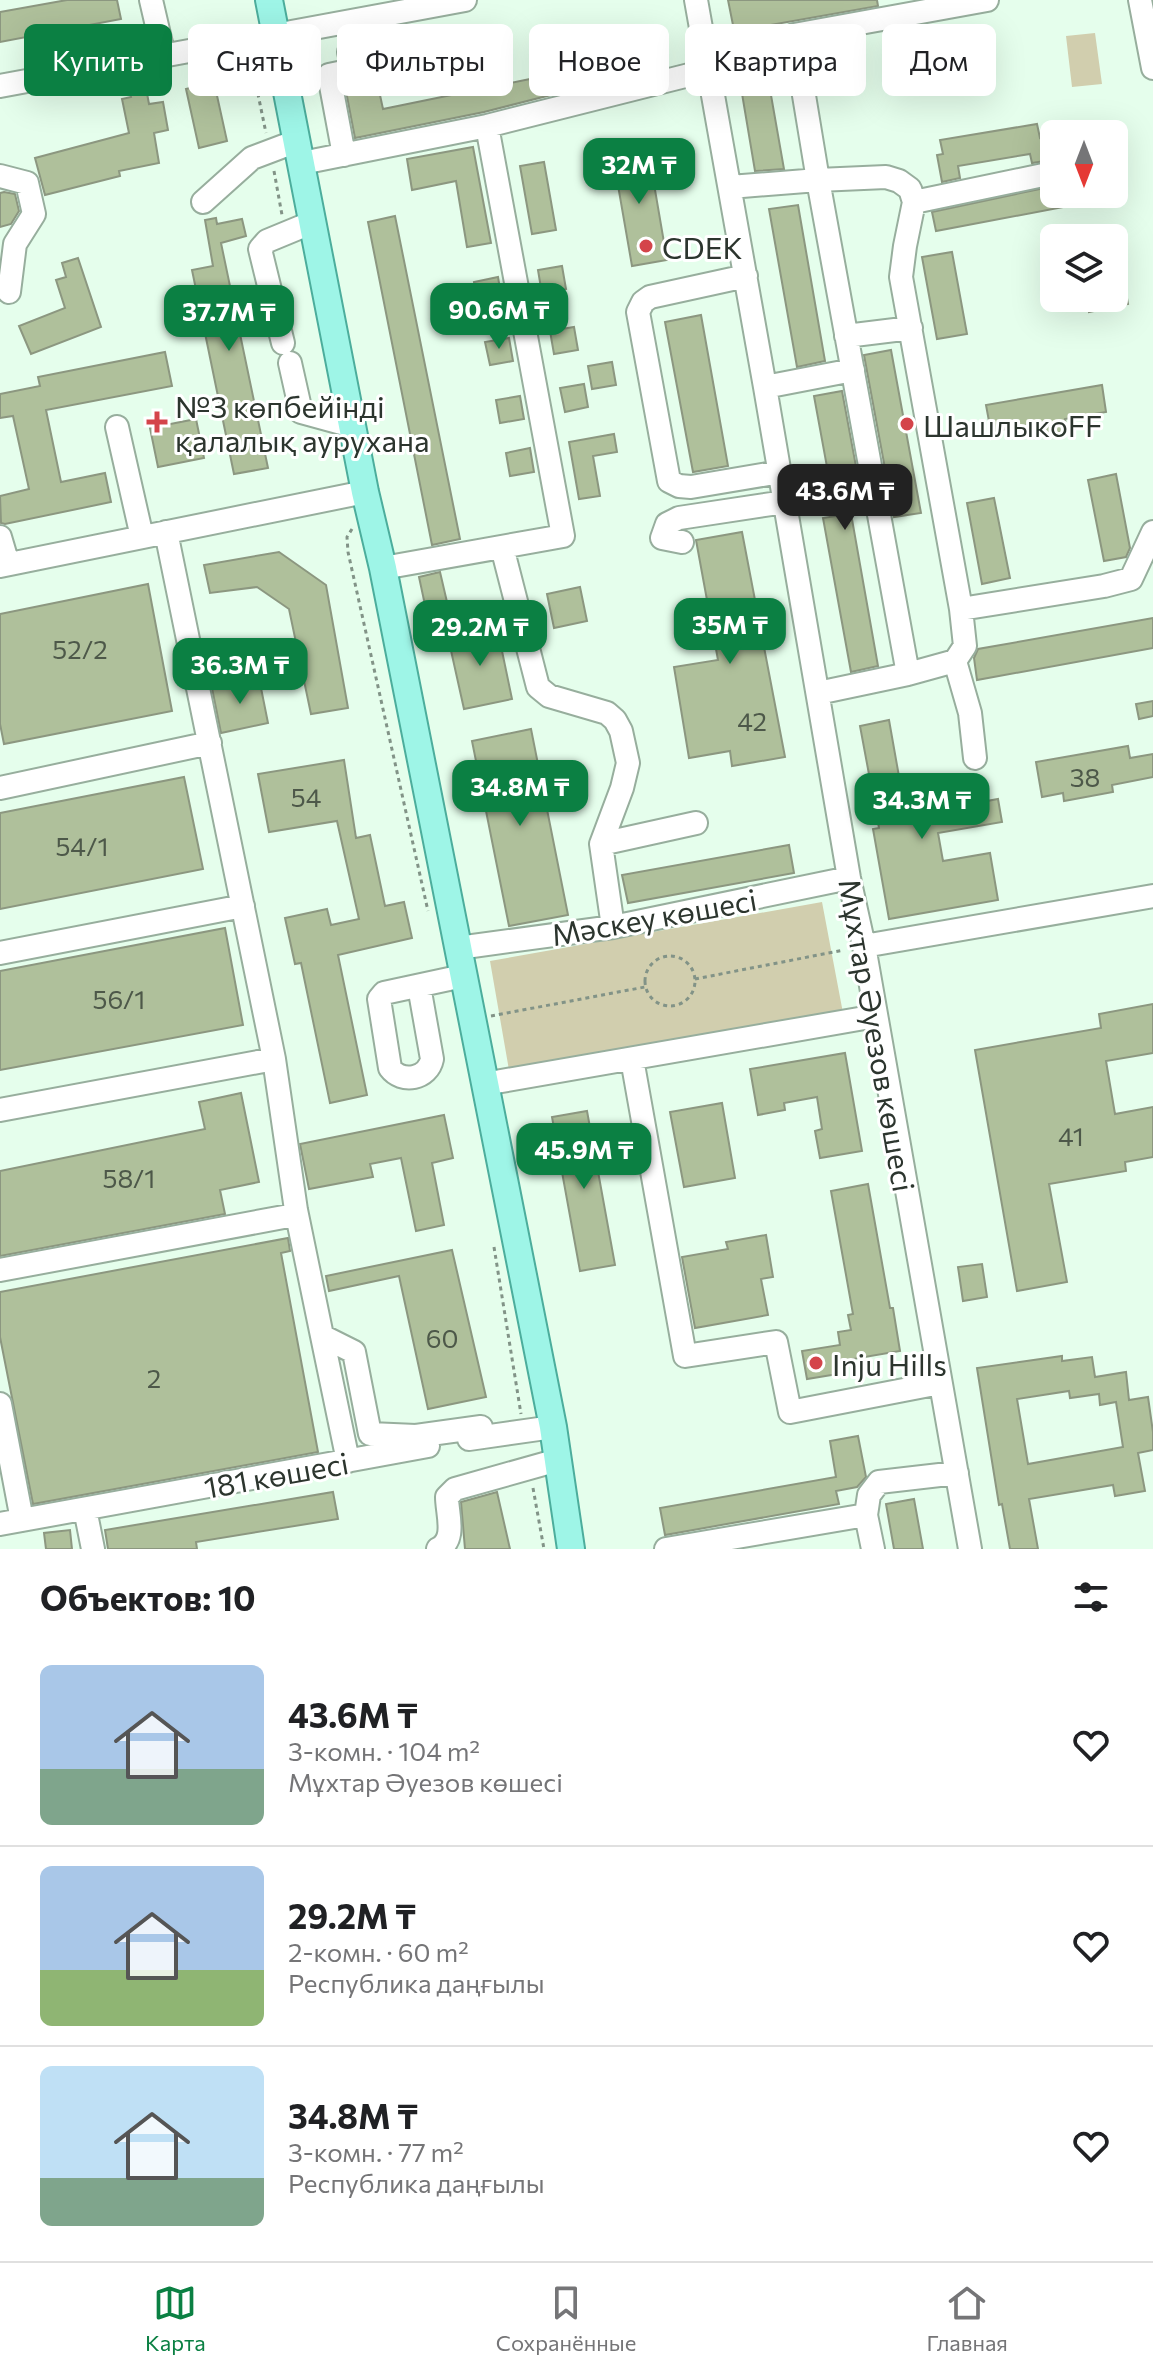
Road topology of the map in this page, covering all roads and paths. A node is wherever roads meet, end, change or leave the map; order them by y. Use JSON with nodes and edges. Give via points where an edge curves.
{"nodes":[{"id":1,"x":151,"y":0,"type":"edge"},
{"id":2,"x":269,"y":0,"type":"edge"},
{"id":3,"x":465,"y":0,"type":"edge"},
{"id":4,"x":696,"y":0,"type":"edge"},
{"id":5,"x":1140,"y":0,"type":"edge"},
{"id":6,"x":980,"y":1,"type":"edge"},
{"id":7,"x":157,"y":24,"type":"edge"},
{"id":8,"x":273,"y":24,"type":"edge"},
{"id":9,"x":700,"y":24,"type":"edge"},
{"id":10,"x":321,"y":27,"type":"edge"},
{"id":11,"x":1153,"y":68,"type":"edge"},
{"id":12,"x":337,"y":73,"type":"edge"},
{"id":13,"x":685,"y":76,"type":"edge"},
{"id":14,"x":24,"y":82,"type":"edge"},
{"id":15,"x":0,"y":86,"type":"edge"},
{"id":16,"x":258,"y":96,"type":"edge"},
{"id":17,"x":288,"y":96,"type":"edge"},
{"id":18,"x":714,"y":96,"type":"edge"},
{"id":19,"x":487,"y":126,"type":"junction"},
{"id":20,"x":270,"y":151,"type":"junction"},
{"id":21,"x":299,"y":152,"type":"junction"},
{"id":22,"x":344,"y":155,"type":"junction"},
{"id":23,"x":0,"y":176,"type":"edge"},
{"id":24,"x":1040,"y":176,"type":"edge"},
{"id":25,"x":818,"y":180,"type":"junction"},
{"id":26,"x":730,"y":187,"type":"junction"},
{"id":27,"x":203,"y":202,"type":"dead end"},
{"id":28,"x":914,"y":202,"type":"junction"},
{"id":29,"x":313,"y":222,"type":"junction"},
{"id":30,"x":285,"y":233,"type":"junction"},
{"id":31,"x":746,"y":276,"type":"junction"},
{"id":32,"x":9,"y":292,"type":"dead end"},
{"id":33,"x":911,"y":328,"type":"junction"},
{"id":34,"x":846,"y":336,"type":"junction"},
{"id":35,"x":853,"y":370,"type":"junction"},
{"id":36,"x":765,"y":387,"type":"junction"},
{"id":37,"x":352,"y":426,"type":"junction"},
{"id":38,"x":117,"y":427,"type":"dead end"},
{"id":39,"x":780,"y":472,"type":"junction"},
{"id":40,"x":357,"y":494,"type":"junction"},
{"id":41,"x":785,"y":502,"type":"junction"},
{"id":42,"x":166,"y":532,"type":"junction"},
{"id":43,"x":1153,"y":532,"type":"edge"},
{"id":44,"x":0,"y":537,"type":"edge"},
{"id":45,"x":142,"y":537,"type":"junction"},
{"id":46,"x":682,"y":542,"type":"dead end"},
{"id":47,"x":502,"y":547,"type":"junction"},
{"id":48,"x":4,"y":565,"type":"edge"},
{"id":49,"x":383,"y":568,"type":"junction"},
{"id":50,"x":961,"y":609,"type":"junction"},
{"id":51,"x":955,"y":661,"type":"junction"},
{"id":52,"x":908,"y":674,"type":"junction"},
{"id":53,"x":818,"y":693,"type":"junction"},
{"id":54,"x":210,"y":743,"type":"junction"},
{"id":55,"x":975,"y":758,"type":"dead end"},
{"id":56,"x":0,"y":788,"type":"edge"},
{"id":57,"x":696,"y":823,"type":"dead end"},
{"id":58,"x":601,"y":844,"type":"junction"},
{"id":59,"x":849,"y":878,"type":"junction"},
{"id":60,"x":1153,"y":896,"type":"edge"},
{"id":61,"x":243,"y":906,"type":"junction"},
{"id":62,"x":428,"y":910,"type":"dead end"},
{"id":63,"x":613,"y":927,"type":"junction"},
{"id":64,"x":864,"y":946,"type":"junction"},
{"id":65,"x":458,"y":948,"type":"junction"},
{"id":66,"x":0,"y":953,"type":"edge"},
{"id":67,"x":463,"y":976,"type":"junction"},
{"id":68,"x":695,"y":979,"type":"junction"},
{"id":69,"x":419,"y":986,"type":"dead end"},
{"id":70,"x":645,"y":987,"type":"junction"},
{"id":71,"x":876,"y":1016,"type":"junction"},
{"id":72,"x":471,"y":1020,"type":"junction"},
{"id":73,"x":274,"y":1059,"type":"junction"},
{"id":74,"x":632,"y":1059,"type":"junction"},
{"id":75,"x":484,"y":1084,"type":"junction"},
{"id":76,"x":0,"y":1110,"type":"edge"},
{"id":77,"x":296,"y":1210,"type":"junction"},
{"id":78,"x":494,"y":1243,"type":"dead end"},
{"id":79,"x":0,"y":1270,"type":"edge"},
{"id":80,"x":322,"y":1336,"type":"junction"},
{"id":81,"x":940,"y":1383,"type":"junction"},
{"id":82,"x":0,"y":1404,"type":"edge"},
{"id":83,"x":553,"y":1427,"type":"junction"},
{"id":84,"x":524,"y":1431,"type":"junction"},
{"id":85,"x":482,"y":1436,"type":"junction"},
{"id":86,"x":558,"y":1460,"type":"junction"},
{"id":87,"x":348,"y":1461,"type":"junction"},
{"id":88,"x":530,"y":1468,"type":"junction"},
{"id":89,"x":957,"y":1473,"type":"junction"},
{"id":90,"x":85,"y":1509,"type":"junction"},
{"id":91,"x":866,"y":1515,"type":"junction"},
{"id":92,"x":22,"y":1520,"type":"junction"},
{"id":93,"x":0,"y":1524,"type":"edge"},
{"id":94,"x":93,"y":1549,"type":"edge"},
{"id":95,"x":438,"y":1549,"type":"edge"},
{"id":96,"x":544,"y":1549,"type":"edge"},
{"id":97,"x":571,"y":1549,"type":"edge"},
{"id":98,"x":667,"y":1549,"type":"edge"},
{"id":99,"x":873,"y":1549,"type":"edge"},
{"id":100,"x":970,"y":1549,"type":"edge"}],
"edges":[{"from":1,"to":7,"type":"street"},
{"from":2,"to":8,"type":"main road"},
{"from":3,"to":10,"type":"street"},
{"from":4,"to":9,"type":"street","name":"Мұхтар Әуезов көшесі"},
{"from":5,"to":11,"type":"street"},
{"from":6,"to":25,"type":"street","via":[[794,35]]},
{"from":12,"to":22,"type":"street","via":[[329,75]]},
{"from":13,"to":19,"type":"street"},
{"from":14,"to":15,"type":"street"},
{"from":16,"to":20,"type":"path"},
{"from":17,"to":21,"type":"main road"},
{"from":18,"to":26,"type":"street","name":"Мұхтар Әуезов көшесі"},
{"from":19,"to":22,"type":"street"},
{"from":19,"to":47,"type":"street","via":[[563,536]]},
{"from":20,"to":21,"type":"street"},
{"from":20,"to":27,"type":"street","via":[[252,158]]},
{"from":20,"to":30,"type":"path"},
{"from":21,"to":22,"type":"street"},
{"from":21,"to":29,"type":"main road"},
{"from":23,"to":32,"type":"street","via":[[27,183],[34,214],[15,244]]},
{"from":24,"to":28,"type":"street"},
{"from":25,"to":26,"type":"street"},
{"from":25,"to":28,"type":"street","via":[[886,177],[910,189]]},
{"from":25,"to":34,"type":"street"},
{"from":26,"to":31,"type":"street","name":"Мұхтар Әуезов көшесі"},
{"from":28,"to":33,"type":"street","via":[[901,277]]},
{"from":29,"to":30,"type":"street"},
{"from":29,"to":37,"type":"main road"},
{"from":30,"to":37,"type":"street","via":[[260,249],[301,412]]},
{"from":31,"to":36,"type":"street","name":"Мұхтар Әуезов көшесі"},
{"from":31,"to":39,"type":"street","via":[[650,297],[638,312],[669,481],[691,487]]},
{"from":33,"to":34,"type":"street"},
{"from":33,"to":50,"type":"street"},
{"from":34,"to":35,"type":"street"},
{"from":35,"to":36,"type":"street"},
{"from":35,"to":52,"type":"street"},
{"from":36,"to":39,"type":"street","name":"Мұхтар Әуезов көшесі"},
{"from":37,"to":40,"type":"main road"},
{"from":38,"to":45,"type":"street"},
{"from":39,"to":41,"type":"street","name":"Мұхтар Әуезов көшесі"},
{"from":40,"to":42,"type":"street"},
{"from":40,"to":49,"type":"main road"},
{"from":40,"to":62,"type":"path","via":[[348,552]]},
{"from":41,"to":46,"type":"street","via":[[679,518],[667,524],[662,538]]},
{"from":41,"to":53,"type":"street","name":"Мұхтар Әуезов көшесі"},
{"from":42,"to":45,"type":"street"},
{"from":42,"to":54,"type":"street"},
{"from":43,"to":50,"type":"street","via":[[1131,579]]},
{"from":44,"to":48,"type":"street"},
{"from":45,"to":48,"type":"street"},
{"from":47,"to":49,"type":"street"},
{"from":47,"to":58,"type":"street","via":[[538,687],[549,696],[607,713],[621,731],[628,763]]},
{"from":49,"to":65,"type":"main road"},
{"from":50,"to":51,"type":"street","via":[[965,646]]},
{"from":51,"to":52,"type":"street"},
{"from":51,"to":55,"type":"street","via":[[970,713]]},
{"from":52,"to":53,"type":"street"},
{"from":53,"to":59,"type":"street","name":"Мұхтар Әуезов көшесі"},
{"from":54,"to":56,"type":"street"},
{"from":54,"to":61,"type":"street"},
{"from":57,"to":58,"type":"street"},
{"from":58,"to":63,"type":"street"},
{"from":59,"to":63,"type":"street","name":"Мәскеу көшесі"},
{"from":59,"to":64,"type":"street","name":"Мұхтар Әуезов көшесі"},
{"from":60,"to":64,"type":"street"},
{"from":61,"to":66,"type":"street"},
{"from":61,"to":73,"type":"street"},
{"from":63,"to":65,"type":"street","name":"Мәскеу көшесі"},
{"from":64,"to":68,"type":"path"},
{"from":64,"to":71,"type":"street","name":"Мұхтар Әуезов көшесі"},
{"from":65,"to":67,"type":"main road"},
{"from":67,"to":69,"type":"street"},
{"from":67,"to":72,"type":"main road"},
{"from":68,"to":70,"type":"path","via":[[692,994],[675,1006],[655,1002]]},
{"from":68,"to":70,"type":"path","via":[[688,964],[669,956],[650,964]]},
{"from":70,"to":72,"type":"path"},
{"from":71,"to":74,"type":"street"},
{"from":71,"to":81,"type":"street","name":"Мұхтар Әуезов көшесі"},
{"from":72,"to":75,"type":"main road"},
{"from":73,"to":76,"type":"street"},
{"from":73,"to":77,"type":"street"},
{"from":74,"to":75,"type":"street"},
{"from":74,"to":81,"type":"street","via":[[685,1356],[776,1342],[790,1412]]},
{"from":75,"to":83,"type":"main road"},
{"from":77,"to":79,"type":"street","via":[[289,1216]]},
{"from":77,"to":80,"type":"street"},
{"from":78,"to":84,"type":"path"},
{"from":80,"to":85,"type":"street","via":[[354,1352],[370,1434],[416,1436],[481,1427]]},
{"from":80,"to":87,"type":"street"},
{"from":81,"to":89,"type":"street","name":"Мұхтар Әуезов көшесі"},
{"from":82,"to":92,"type":"street"},
{"from":83,"to":84,"type":"street","name":"181 көшесі"},
{"from":83,"to":86,"type":"main road"},
{"from":84,"to":85,"type":"street","name":"181 көшесі"},
{"from":85,"to":87,"type":"street","name":"181 көшесі"},
{"from":86,"to":88,"type":"street"},
{"from":86,"to":97,"type":"main road"},
{"from":87,"to":90,"type":"street","name":"181 көшесі"},
{"from":88,"to":95,"type":"street","via":[[455,1489],[447,1497],[450,1536]]},
{"from":88,"to":96,"type":"path"},
{"from":89,"to":91,"type":"street","via":[[879,1482],[869,1495]]},
{"from":89,"to":100,"type":"street","name":"Мұхтар Әуезов көшесі"},
{"from":90,"to":92,"type":"street","name":"181 көшесі"},
{"from":90,"to":94,"type":"street"},
{"from":91,"to":98,"type":"street"},
{"from":91,"to":99,"type":"street"},
{"from":92,"to":93,"type":"street","name":"181 көшесі"}]}
